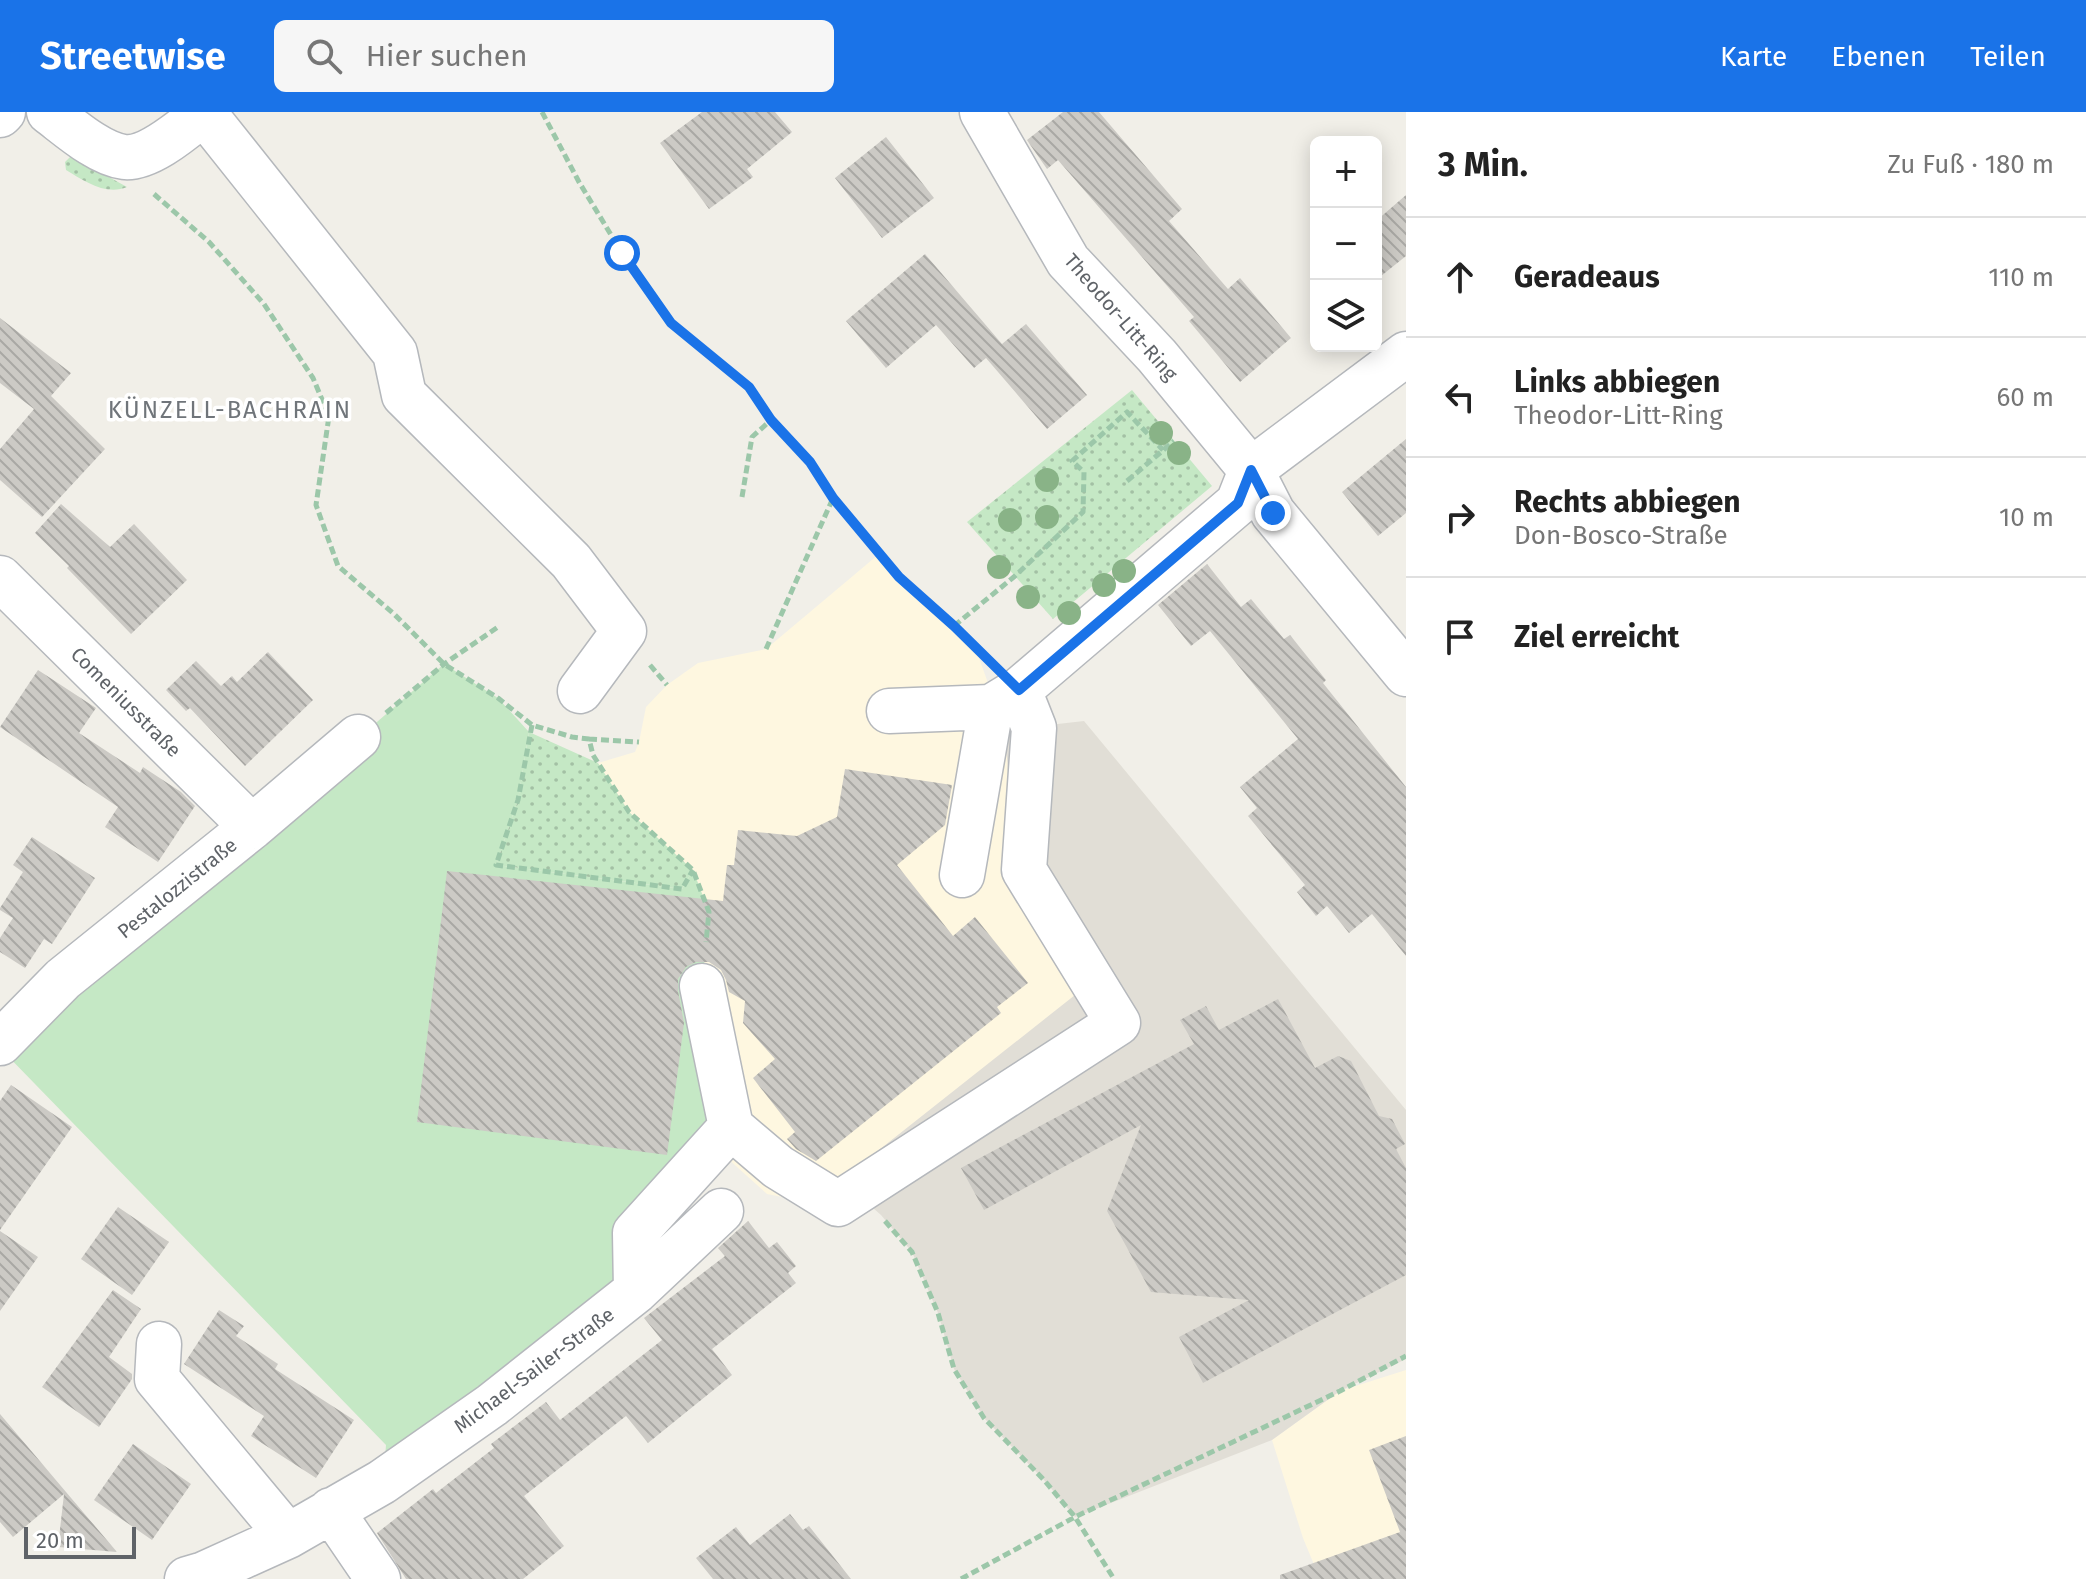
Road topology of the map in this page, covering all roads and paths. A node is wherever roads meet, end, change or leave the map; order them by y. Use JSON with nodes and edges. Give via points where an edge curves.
{"nodes":[{"id":1,"x":49,"y":112,"type":"edge"},
{"id":2,"x":205,"y":112,"type":"edge"},
{"id":3,"x":542,"y":112,"type":"edge"},
{"id":4,"x":982,"y":112,"type":"edge"},
{"id":5,"x":150,"y":190,"type":"dead end"},
{"id":6,"x":1406,"y":354,"type":"edge"},
{"id":7,"x":771,"y":420,"type":"junction"},
{"id":8,"x":1163,"y":450,"type":"dead end"},
{"id":9,"x":1155,"y":457,"type":"dead end"},
{"id":10,"x":1251,"y":470,"type":"junction"},
{"id":11,"x":1127,"y":481,"type":"dead end"},
{"id":12,"x":742,"y":497,"type":"dead end"},
{"id":13,"x":833,"y":498,"type":"junction"},
{"id":14,"x":0,"y":578,"type":"edge"},
{"id":15,"x":954,"y":626,"type":"junction"},
{"id":16,"x":498,"y":627,"type":"dead end"},
{"id":17,"x":766,"y":649,"type":"dead end"},
{"id":18,"x":444,"y":664,"type":"junction"},
{"id":19,"x":1406,"y":674,"type":"edge"},
{"id":20,"x":660,"y":677,"type":"dead end"},
{"id":21,"x":667,"y":685,"type":"dead end"},
{"id":22,"x":580,"y":691,"type":"dead end"},
{"id":23,"x":1005,"y":698,"type":"junction"},
{"id":24,"x":889,"y":711,"type":"dead end"},
{"id":25,"x":532,"y":725,"type":"junction"},
{"id":26,"x":358,"y":737,"type":"joint"},
{"id":27,"x":589,"y":739,"type":"junction"},
{"id":28,"x":639,"y":742,"type":"dead end"},
{"id":29,"x":252,"y":827,"type":"junction"},
{"id":30,"x":693,"y":870,"type":"junction"},
{"id":31,"x":962,"y":875,"type":"dead end"},
{"id":32,"x":706,"y":942,"type":"dead end"},
{"id":33,"x":702,"y":986,"type":"dead end"},
{"id":34,"x":0,"y":1043,"type":"edge"},
{"id":35,"x":731,"y":1127,"type":"junction"},
{"id":36,"x":860,"y":1190,"type":"junction"},
{"id":37,"x":721,"y":1211,"type":"dead end"},
{"id":38,"x":636,"y":1291,"type":"junction"},
{"id":39,"x":159,"y":1344,"type":"dead end"},
{"id":40,"x":1406,"y":1356,"type":"edge"},
{"id":41,"x":331,"y":1510,"type":"junction"},
{"id":42,"x":1075,"y":1517,"type":"junction"},
{"id":43,"x":288,"y":1536,"type":"junction"},
{"id":44,"x":187,"y":1579,"type":"edge"},
{"id":45,"x":378,"y":1579,"type":"edge"},
{"id":46,"x":961,"y":1579,"type":"edge"},
{"id":47,"x":1114,"y":1579,"type":"edge"}],
"edges":[{"from":1,"to":2,"type":"street","via":[[103,149],[125,157],[145,154]]},
{"from":2,"to":22,"type":"street","via":[[395,353],[404,395],[571,561],[624,631]]},
{"from":3,"to":7,"type":"path","via":[[593,206],[671,323],[749,387]]},
{"from":4,"to":10,"type":"street","name":"Theodor-Litt-Ring","via":[[1068,261],[1157,356]]},
{"from":5,"to":18,"type":"path","via":[[209,242],[264,304],[313,378],[329,416],[316,505],[338,566]]},
{"from":6,"to":10,"type":"street"},
{"from":7,"to":12,"type":"path","via":[[752,437]]},
{"from":7,"to":13,"type":"path","via":[[810,462]]},
{"from":8,"to":15,"type":"path","via":[[1127,412],[1072,461],[1084,472],[1083,512]]},
{"from":9,"to":11,"type":"path"},
{"from":10,"to":19,"type":"street","name":"Theodor-Litt-Ring","via":[[1273,513]]},
{"from":10,"to":23,"type":"street","via":[[1238,503]]},
{"from":13,"to":15,"type":"path","via":[[899,577]]},
{"from":13,"to":17,"type":"path"},
{"from":14,"to":29,"type":"street","name":"Comeniusstraße"},
{"from":15,"to":23,"type":"path"},
{"from":16,"to":18,"type":"path"},
{"from":18,"to":25,"type":"path"},
{"from":18,"to":26,"type":"path"},
{"from":20,"to":21,"type":"path"},
{"from":23,"to":24,"type":"street"},
{"from":23,"to":31,"type":"street"},
{"from":23,"to":36,"type":"street","via":[[1034,728],[1024,870],[1118,1023]]},
{"from":25,"to":27,"type":"path"},
{"from":25,"to":30,"type":"path","via":[[518,800],[496,865],[682,889]]},
{"from":26,"to":29,"type":"street","name":"Pestalozzistraße"},
{"from":27,"to":28,"type":"path"},
{"from":27,"to":30,"type":"path","via":[[593,755],[629,812]]},
{"from":29,"to":34,"type":"street","name":"Pestalozzistraße","via":[[63,979]]},
{"from":30,"to":32,"type":"path","via":[[709,912]]},
{"from":33,"to":35,"type":"street"},
{"from":35,"to":36,"type":"street","via":[[778,1167],[838,1204]]},
{"from":35,"to":38,"type":"street","via":[[635,1233]]},
{"from":36,"to":42,"type":"path","via":[[912,1252],[954,1369],[984,1418]]},
{"from":37,"to":38,"type":"street","name":"Michael-Sailer-Straße"},
{"from":38,"to":41,"type":"street","name":"Michael-Sailer-Straße","via":[[492,1405],[382,1482]]},
{"from":39,"to":43,"type":"street","via":[[157,1379]]},
{"from":40,"to":42,"type":"path"},
{"from":41,"to":43,"type":"street","name":"Michael-Sailer-Straße"},
{"from":41,"to":45,"type":"street"},
{"from":42,"to":46,"type":"path"},
{"from":42,"to":47,"type":"path"},
{"from":43,"to":44,"type":"street","name":"Michael-Sailer-Straße"}]}
